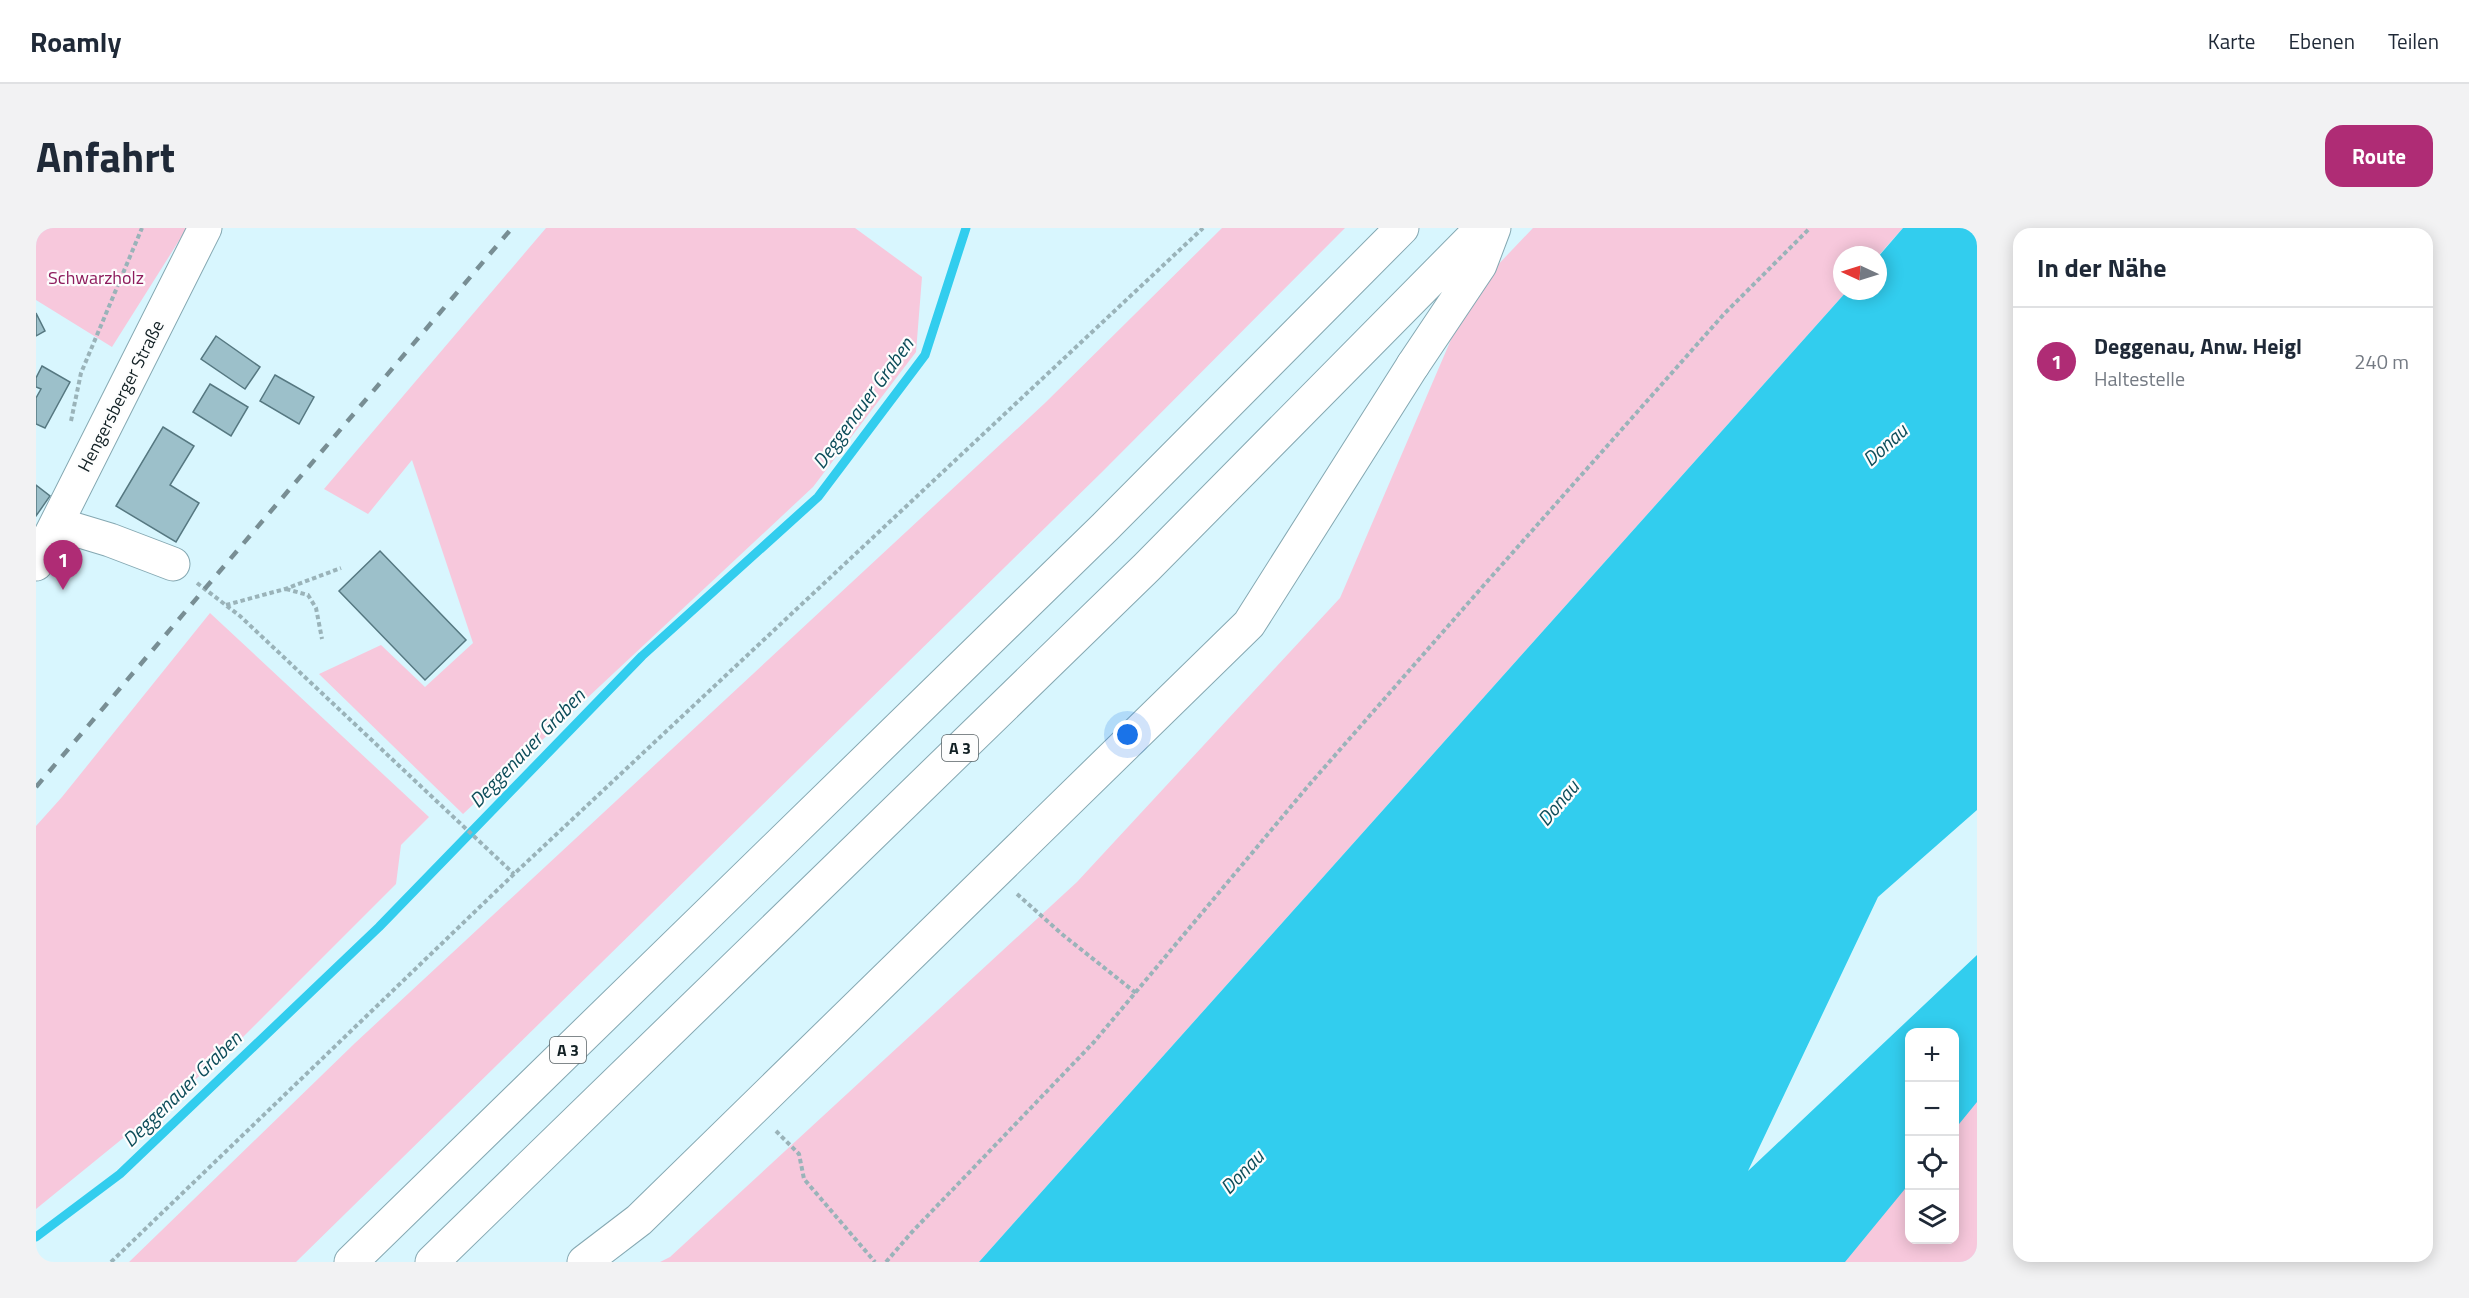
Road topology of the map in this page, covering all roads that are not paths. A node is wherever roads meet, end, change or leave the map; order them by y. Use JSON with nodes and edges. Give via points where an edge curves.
{"nodes":[{"id":1,"x":206,"y":228,"type":"edge"},
{"id":2,"x":1402,"y":228,"type":"edge"},
{"id":3,"x":1482,"y":228,"type":"edge"},
{"id":4,"x":1494,"y":228,"type":"edge"},
{"id":5,"x":57,"y":524,"type":"junction"},
{"id":6,"x":36,"y":564,"type":"edge"},
{"id":7,"x":183,"y":572,"type":"road end"},
{"id":8,"x":351,"y":1262,"type":"edge"},
{"id":9,"x":432,"y":1262,"type":"edge"},
{"id":10,"x":584,"y":1262,"type":"edge"}],
"edges":[{"from":1,"to":5,"type":"main road","name":"Hengersberger Straße"},
{"from":2,"to":8,"type":"main road","number":"A 3","via":[[1105,527]]},
{"from":3,"to":9,"type":"main road","number":"A 3","via":[[1147,567]]},
{"from":4,"to":10,"type":"main road","via":[[1480,265],[1249,624],[639,1220]]},
{"from":5,"to":6,"type":"main road","name":"Hengersberger Straße"},
{"from":5,"to":7,"type":"main road","via":[[110,540]]}]}
